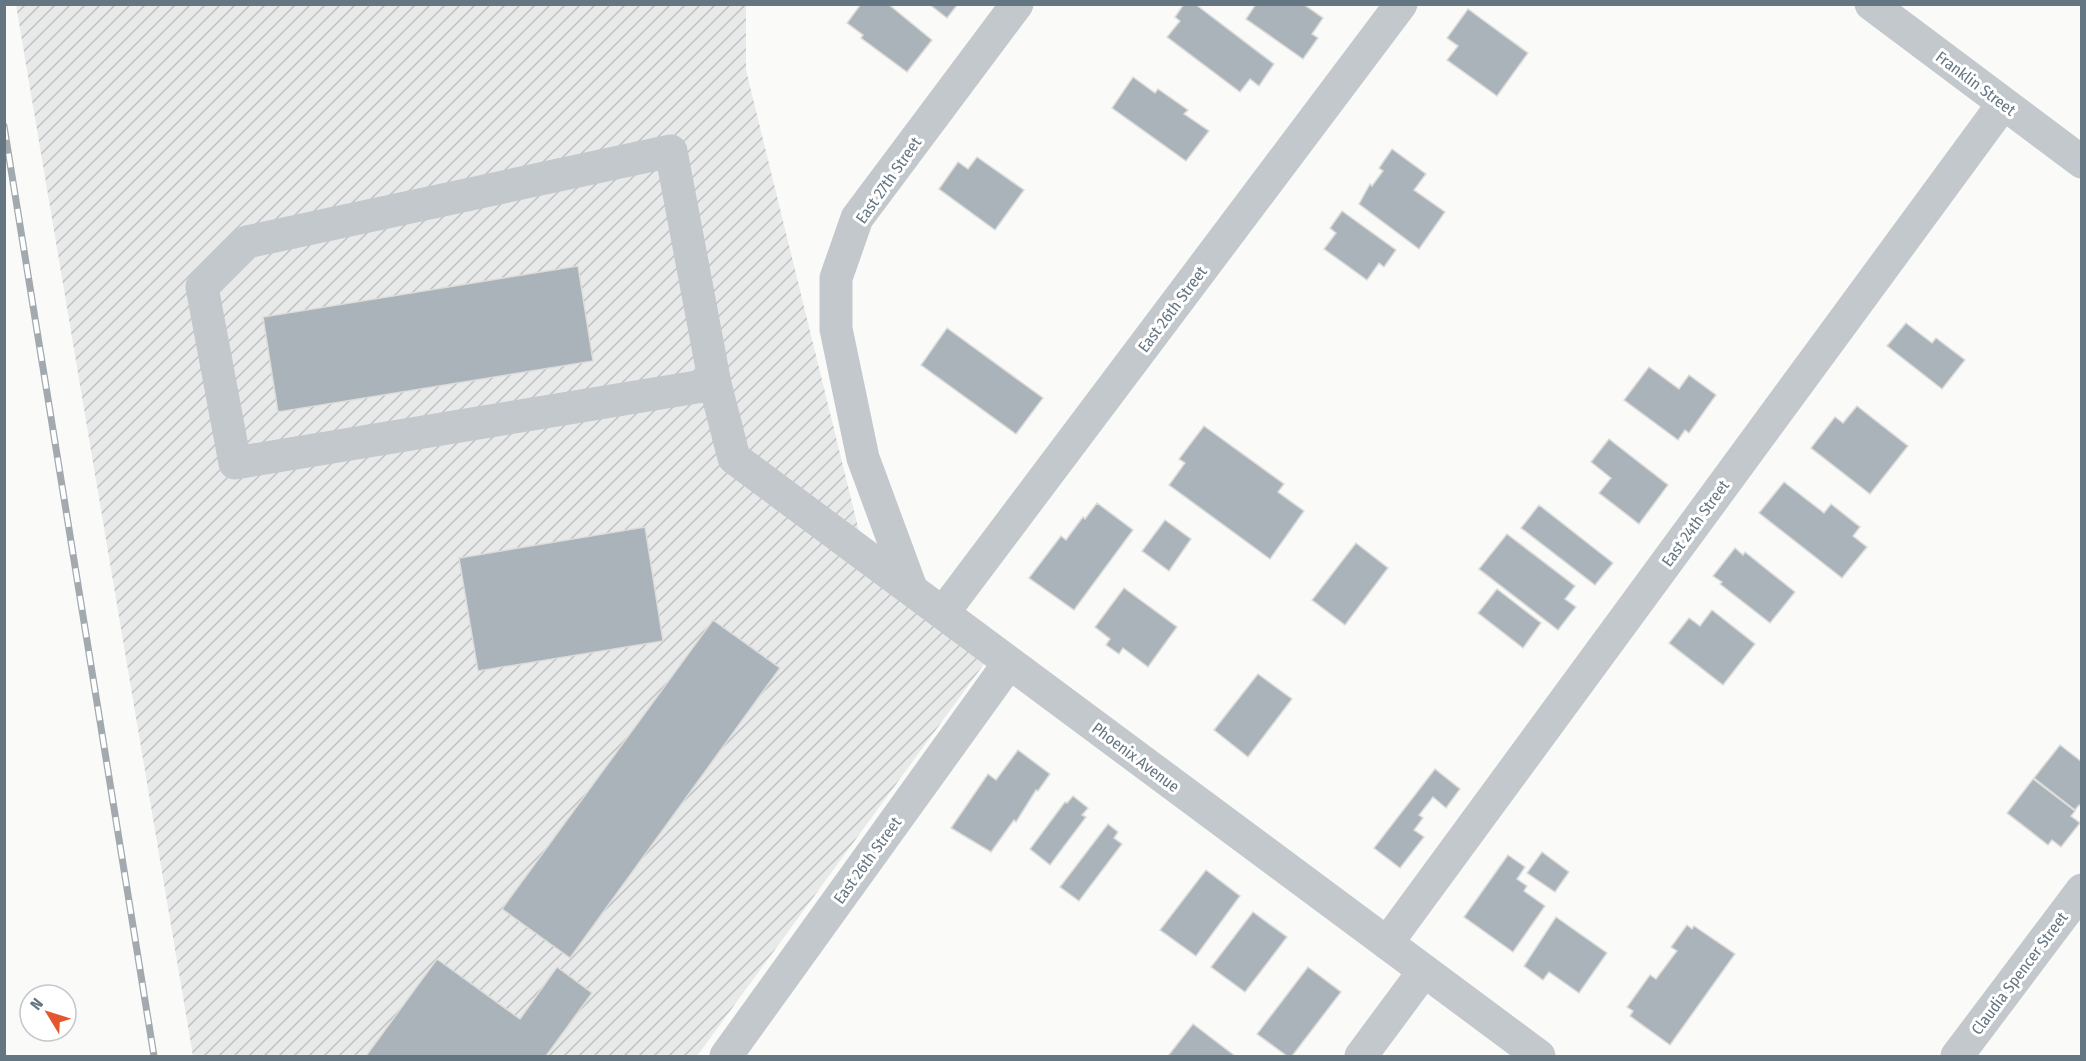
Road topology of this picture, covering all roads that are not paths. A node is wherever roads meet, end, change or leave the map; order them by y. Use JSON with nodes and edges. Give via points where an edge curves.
{"nodes":[{"id":1,"x":1017,"y":4,"type":"edge"},
{"id":2,"x":1401,"y":4,"type":"edge"},
{"id":3,"x":1871,"y":4,"type":"edge"},
{"id":4,"x":2003,"y":104,"type":"junction"},
{"id":5,"x":2079,"y":156,"type":"edge"},
{"id":6,"x":715,"y":384,"type":"junction"},
{"id":7,"x":910,"y":588,"type":"junction"},
{"id":8,"x":943,"y":613,"type":"junction"},
{"id":9,"x":1009,"y":663,"type":"junction"},
{"id":10,"x":2082,"y":890,"type":"edge"},
{"id":11,"x":1387,"y":943,"type":"junction"},
{"id":12,"x":1424,"y":971,"type":"junction"},
{"id":13,"x":726,"y":1056,"type":"edge"},
{"id":14,"x":1361,"y":1056,"type":"edge"},
{"id":15,"x":1539,"y":1056,"type":"edge"},
{"id":16,"x":1957,"y":1056,"type":"edge"}],
"edges":[{"from":1,"to":7,"type":"street","name":"East 27th Street","via":[[857,218],[836,278],[836,329],[863,458]]},
{"from":2,"to":8,"type":"street","name":"East 26th Street"},
{"from":3,"to":4,"type":"street","name":"Franklin Street"},
{"from":4,"to":5,"type":"street","name":"Franklin Street"},
{"from":4,"to":11,"type":"street","name":"East 24th Street"},
{"from":6,"to":6,"type":"street","via":[[670,151],[247,242],[202,287],[235,463]]},
{"from":6,"to":7,"type":"street","name":"Phoenix Avenue","via":[[734,458]]},
{"from":7,"to":8,"type":"street","name":"Phoenix Avenue"},
{"from":8,"to":9,"type":"street","name":"Phoenix Avenue"},
{"from":9,"to":11,"type":"street","name":"Phoenix Avenue"},
{"from":9,"to":13,"type":"street","name":"East 26th Street"},
{"from":10,"to":16,"type":"street","name":"Claudia Spencer Street"},
{"from":11,"to":12,"type":"street","name":"Phoenix Avenue"},
{"from":12,"to":14,"type":"street"},
{"from":12,"to":15,"type":"street","name":"Phoenix Avenue"}]}
